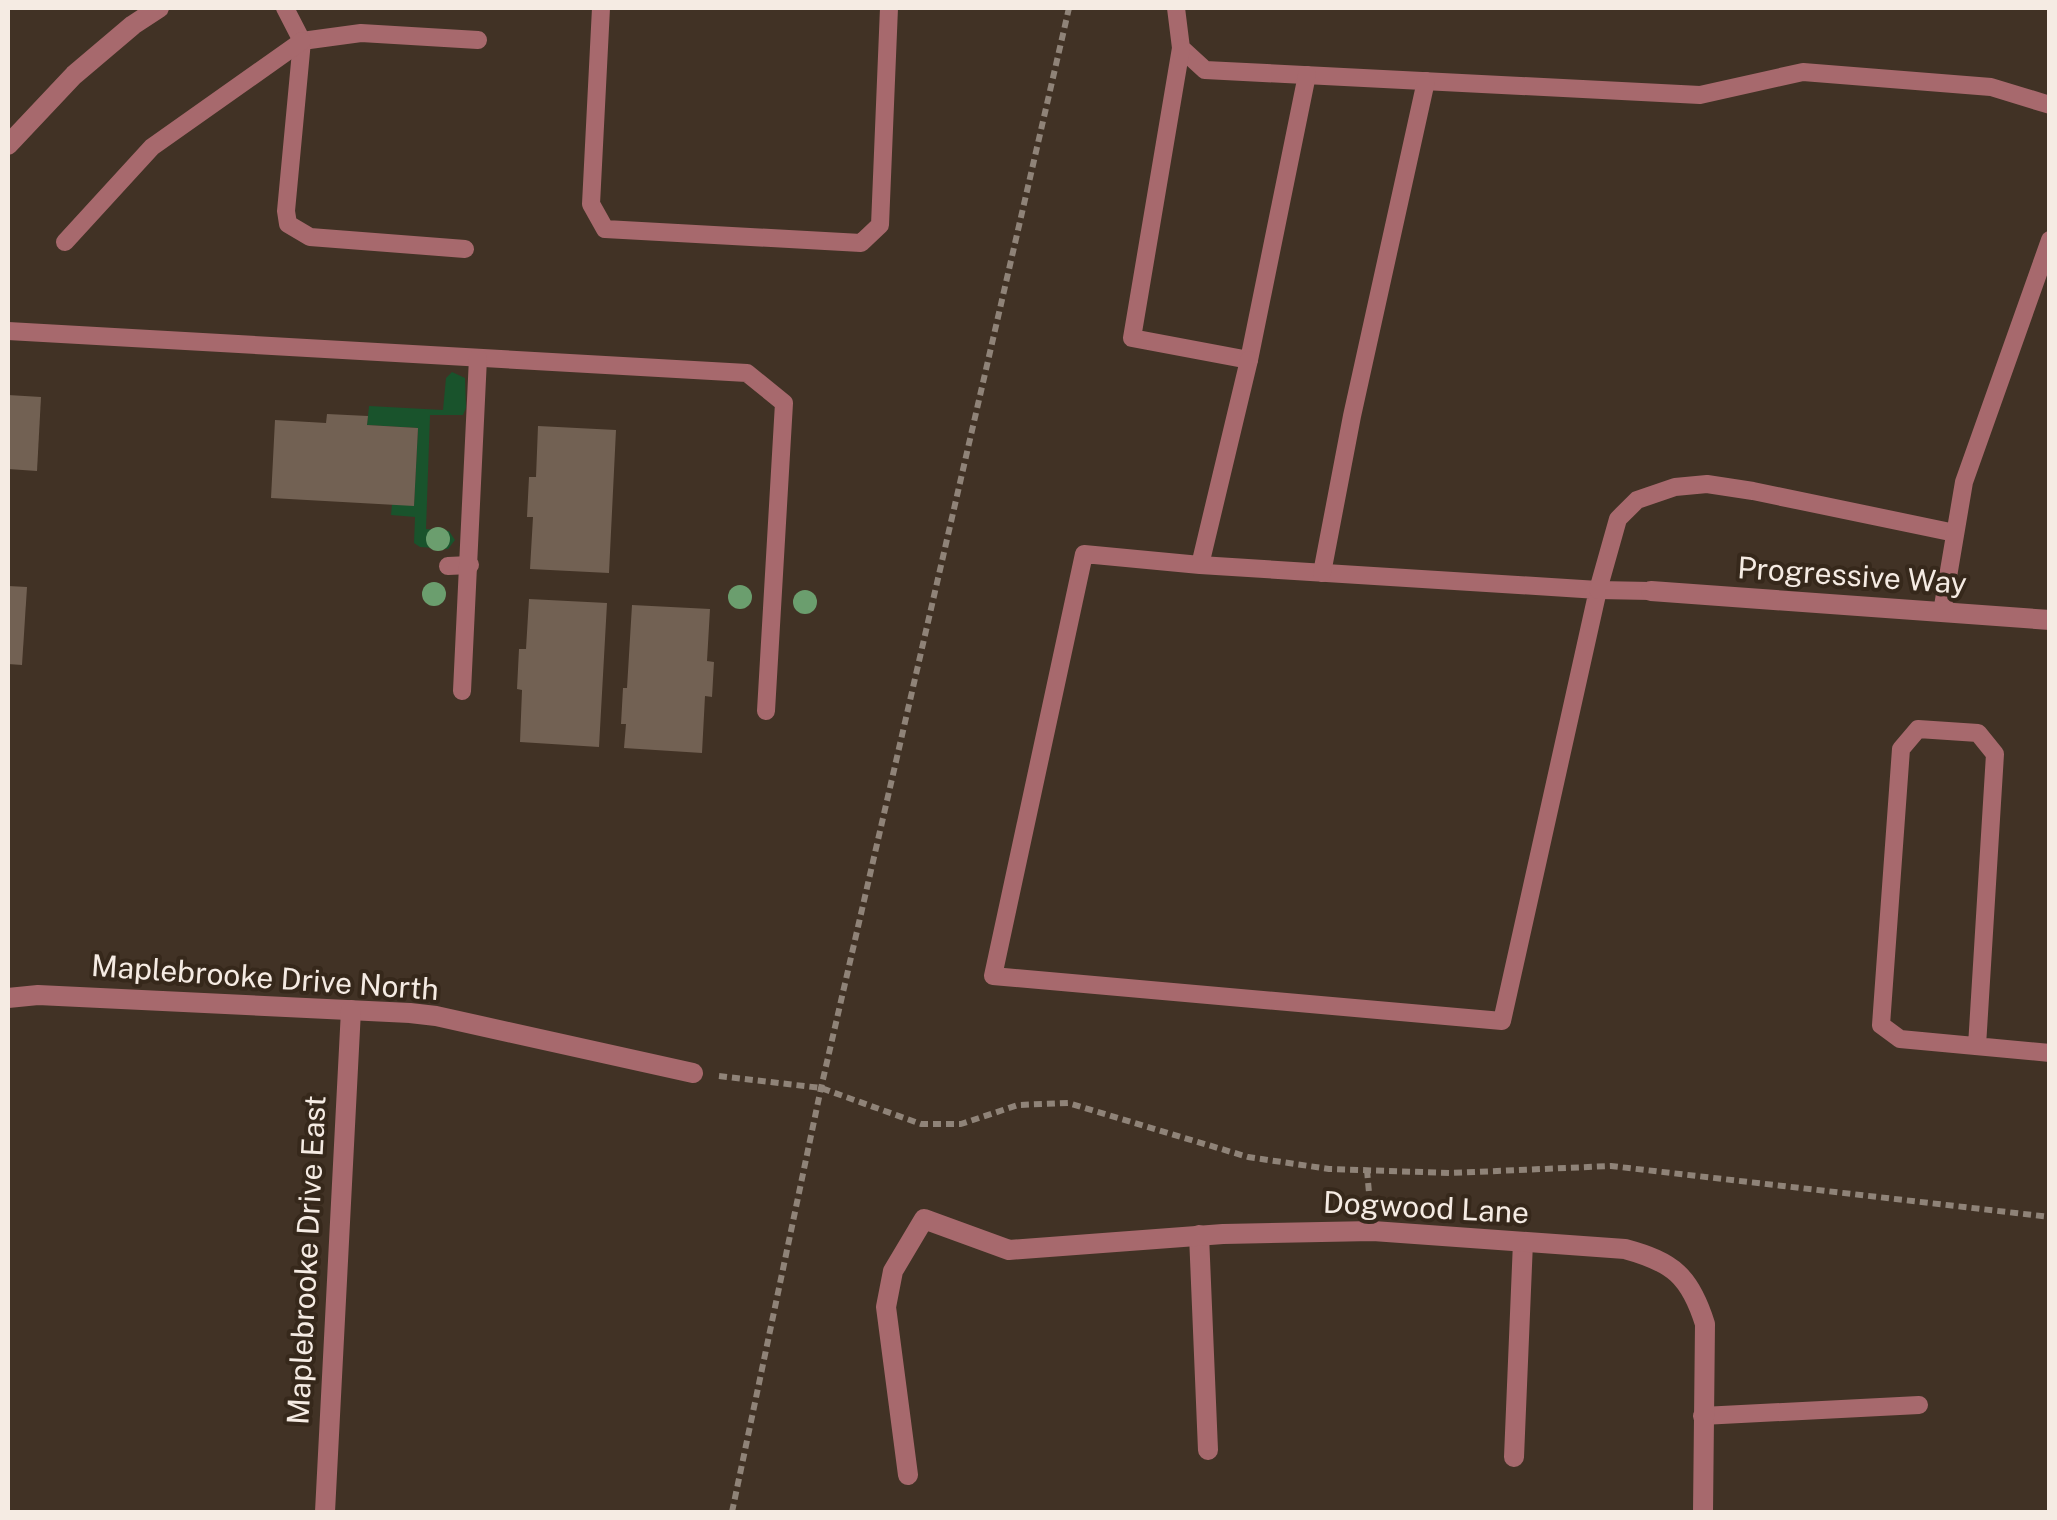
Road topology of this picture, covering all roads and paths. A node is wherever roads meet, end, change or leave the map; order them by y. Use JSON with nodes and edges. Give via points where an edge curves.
{"nodes":[{"id":1,"x":159,"y":8,"type":"edge"},
{"id":2,"x":284,"y":8,"type":"edge"},
{"id":3,"x":601,"y":8,"type":"edge"},
{"id":4,"x":889,"y":8,"type":"edge"},
{"id":5,"x":1069,"y":8,"type":"edge"},
{"id":6,"x":1176,"y":8,"type":"edge"},
{"id":7,"x":478,"y":40,"type":"dead end"},
{"id":8,"x":302,"y":41,"type":"junction"},
{"id":9,"x":1181,"y":48,"type":"junction"},
{"id":10,"x":1307,"y":75,"type":"junction"},
{"id":11,"x":1426,"y":81,"type":"junction"},
{"id":12,"x":2050,"y":105,"type":"edge"},
{"id":13,"x":8,"y":145,"type":"edge"},
{"id":14,"x":2050,"y":240,"type":"edge"},
{"id":15,"x":65,"y":242,"type":"dead end"},
{"id":16,"x":465,"y":249,"type":"dead end"},
{"id":17,"x":8,"y":331,"type":"edge"},
{"id":18,"x":478,"y":358,"type":"junction"},
{"id":19,"x":1249,"y":360,"type":"junction"},
{"id":20,"x":1955,"y":534,"type":"junction"},
{"id":21,"x":470,"y":565,"type":"junction"},
{"id":22,"x":1200,"y":565,"type":"junction"},
{"id":23,"x":448,"y":566,"type":"dead end"},
{"id":24,"x":1322,"y":573,"type":"junction"},
{"id":25,"x":1598,"y":590,"type":"junction"},
{"id":26,"x":1650,"y":592,"type":"joint"},
{"id":27,"x":1942,"y":612,"type":"junction"},
{"id":28,"x":2050,"y":620,"type":"edge"},
{"id":29,"x":462,"y":691,"type":"dead end"},
{"id":30,"x":766,"y":711,"type":"dead end"},
{"id":31,"x":8,"y":998,"type":"edge"},
{"id":32,"x":351,"y":1010,"type":"junction"},
{"id":33,"x":1977,"y":1046,"type":"junction"},
{"id":34,"x":2050,"y":1053,"type":"edge"},
{"id":35,"x":693,"y":1073,"type":"joint"},
{"id":36,"x":820,"y":1088,"type":"junction"},
{"id":37,"x":2050,"y":1217,"type":"edge"},
{"id":38,"x":1199,"y":1235,"type":"junction"},
{"id":39,"x":1523,"y":1242,"type":"junction"},
{"id":40,"x":1919,"y":1405,"type":"dead end"},
{"id":41,"x":1702,"y":1416,"type":"junction"},
{"id":42,"x":1208,"y":1450,"type":"dead end"},
{"id":43,"x":1514,"y":1457,"type":"dead end"},
{"id":44,"x":908,"y":1475,"type":"dead end"},
{"id":45,"x":325,"y":1512,"type":"edge"},
{"id":46,"x":732,"y":1512,"type":"edge"},
{"id":47,"x":1704,"y":1512,"type":"edge"}],
"edges":[{"from":1,"to":13,"type":"street","via":[[74,75]]},
{"from":2,"to":8,"type":"lane"},
{"from":3,"to":4,"type":"lane","via":[[592,204],[605,229],[860,243],[880,225]]},
{"from":5,"to":36,"type":"path"},
{"from":6,"to":9,"type":"lane"},
{"from":7,"to":8,"type":"lane","via":[[361,33]]},
{"from":8,"to":15,"type":"lane","via":[[152,147]]},
{"from":8,"to":16,"type":"lane","via":[[288,224],[310,237]]},
{"from":9,"to":10,"type":"lane","via":[[1205,70]]},
{"from":9,"to":19,"type":"lane","via":[[1132,338]]},
{"from":10,"to":11,"type":"lane"},
{"from":10,"to":19,"type":"lane"},
{"from":11,"to":12,"type":"lane","via":[[1700,95],[1803,72],[1991,86]]},
{"from":11,"to":24,"type":"lane"},
{"from":14,"to":20,"type":"lane","via":[[1964,482]]},
{"from":17,"to":18,"type":"lane"},
{"from":18,"to":21,"type":"lane"},
{"from":18,"to":30,"type":"lane","via":[[747,374],[784,403]]},
{"from":19,"to":22,"type":"lane"},
{"from":20,"to":25,"type":"lane","via":[[1753,490],[1676,487],[1637,500],[1618,519]]},
{"from":20,"to":27,"type":"lane"},
{"from":21,"to":23,"type":"lane"},
{"from":21,"to":29,"type":"lane"},
{"from":22,"to":24,"type":"lane"},
{"from":22,"to":25,"type":"lane","via":[[1084,554],[993,976],[1502,1022]]},
{"from":24,"to":25,"type":"lane"},
{"from":25,"to":26,"type":"lane"},
{"from":26,"to":27,"type":"street","name":"Progressive Way"},
{"from":27,"to":28,"type":"street","name":"Progressive Way"},
{"from":31,"to":32,"type":"street","name":"Maplebrooke Drive North"},
{"from":32,"to":35,"type":"street","name":"Maplebrooke Drive North","via":[[436,1016]]},
{"from":32,"to":45,"type":"street","name":"Maplebrooke Drive East"},
{"from":33,"to":33,"type":"lane","via":[[1900,1040],[1882,1025],[1900,749],[1918,729],[1978,734],[1995,754]]},
{"from":33,"to":34,"type":"lane"},
{"from":35,"to":36,"type":"path"},
{"from":36,"to":37,"type":"path","via":[[920,1124],[961,1124],[1018,1105],[1068,1102],[1248,1157],[1329,1169],[1451,1173],[1610,1166]]},
{"from":36,"to":46,"type":"path"},
{"from":38,"to":39,"type":"street","name":"Dogwood Lane","via":[[1372,1231]]},
{"from":38,"to":42,"type":"street"},
{"from":38,"to":44,"type":"street","name":"Dogwood Lane","via":[[1009,1250],[924,1219],[892,1271],[886,1306]]},
{"from":39,"to":41,"type":"street","name":"Dogwood Lane","via":[[1625,1249],[1660,1258],[1677,1272],[1696,1295],[1705,1324]]},
{"from":39,"to":43,"type":"street"},
{"from":40,"to":41,"type":"lane"},
{"from":41,"to":47,"type":"street","name":"Dogwood Lane"}]}
